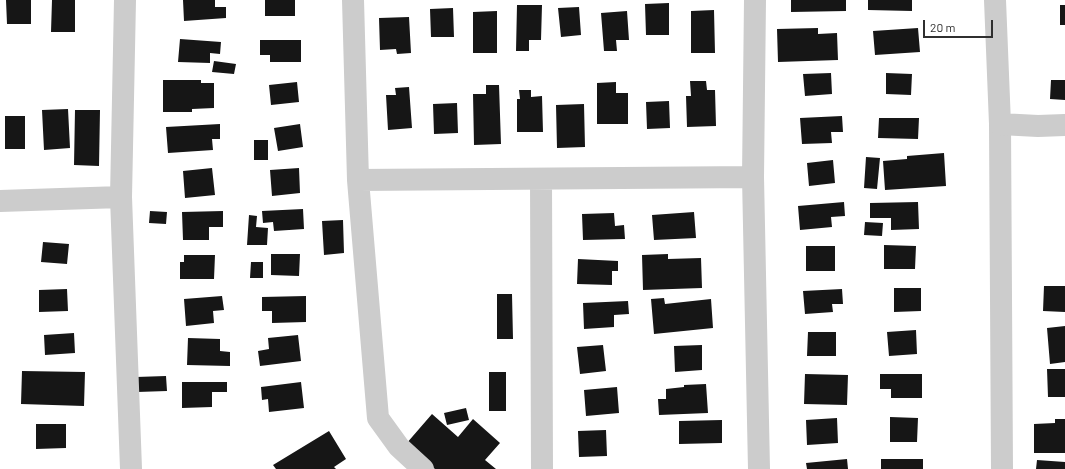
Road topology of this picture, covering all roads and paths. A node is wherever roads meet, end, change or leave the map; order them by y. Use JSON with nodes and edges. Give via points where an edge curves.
{"nodes":[{"id":1,"x":125,"y":0,"type":"edge"},
{"id":2,"x":353,"y":0,"type":"edge"},
{"id":3,"x":755,"y":0,"type":"edge"},
{"id":4,"x":995,"y":0,"type":"edge"},
{"id":5,"x":1000,"y":124,"type":"junction"},
{"id":6,"x":1065,"y":125,"type":"edge"},
{"id":7,"x":753,"y":177,"type":"junction"},
{"id":8,"x":541,"y":179,"type":"junction"},
{"id":9,"x":358,"y":180,"type":"junction"},
{"id":10,"x":121,"y":197,"type":"junction"},
{"id":11,"x":0,"y":201,"type":"edge"},
{"id":12,"x":131,"y":469,"type":"edge"},
{"id":13,"x":423,"y":469,"type":"edge"},
{"id":14,"x":542,"y":469,"type":"edge"},
{"id":15,"x":759,"y":469,"type":"edge"},
{"id":16,"x":1002,"y":469,"type":"edge"}],
"edges":[{"from":1,"to":10,"type":"street"},
{"from":2,"to":9,"type":"street"},
{"from":3,"to":7,"type":"street"},
{"from":4,"to":5,"type":"street"},
{"from":5,"to":6,"type":"street"},
{"from":5,"to":16,"type":"street"},
{"from":7,"to":8,"type":"street"},
{"from":7,"to":15,"type":"street"},
{"from":8,"to":9,"type":"street"},
{"from":8,"to":14,"type":"street"},
{"from":9,"to":13,"type":"street","via":[[378,418],[399,447]]},
{"from":10,"to":11,"type":"street"},
{"from":10,"to":12,"type":"street"}]}
